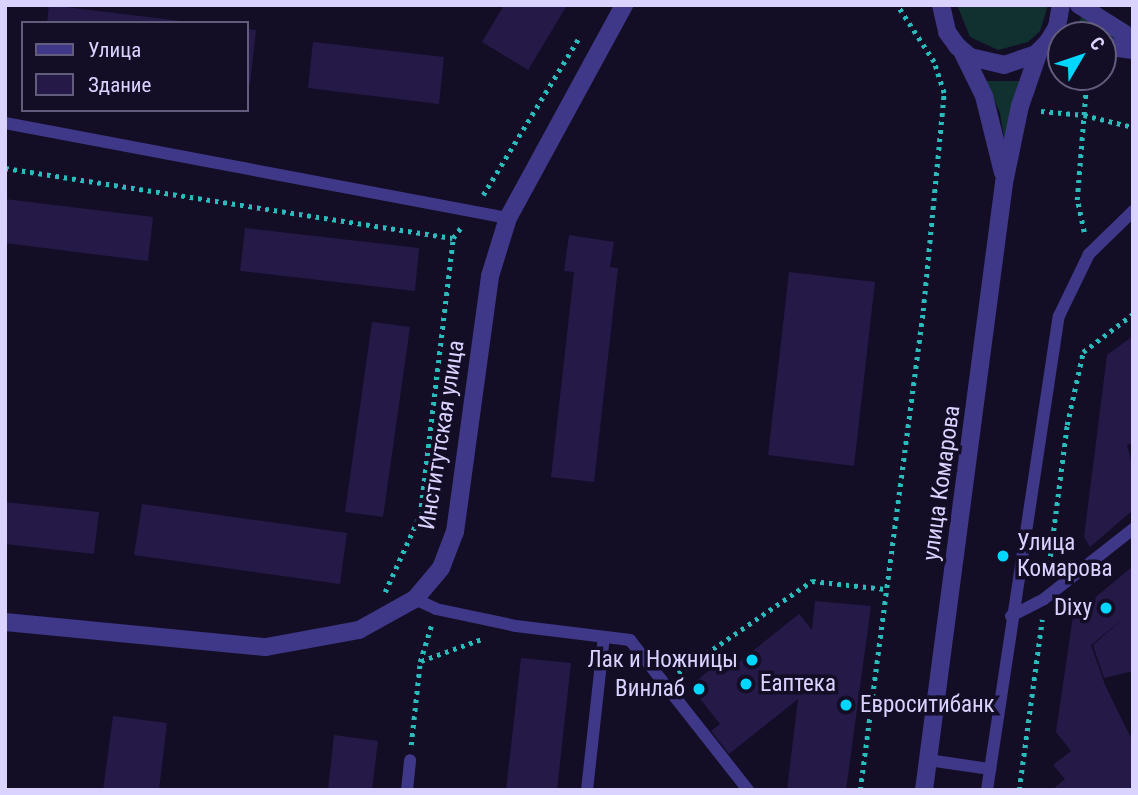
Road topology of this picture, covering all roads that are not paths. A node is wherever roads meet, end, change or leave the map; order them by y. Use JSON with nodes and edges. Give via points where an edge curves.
{"nodes":[{"id":1,"x":624,"y":5,"type":"edge"},
{"id":2,"x":929,"y":5,"type":"edge"},
{"id":3,"x":941,"y":5,"type":"edge"},
{"id":4,"x":1061,"y":5,"type":"edge"},
{"id":5,"x":1079,"y":5,"type":"edge"},
{"id":6,"x":944,"y":23,"type":"junction"},
{"id":7,"x":1133,"y":38,"type":"edge"},
{"id":8,"x":1047,"y":49,"type":"edge"},
{"id":9,"x":961,"y":50,"type":"junction"},
{"id":10,"x":1039,"y":51,"type":"junction"},
{"id":11,"x":5,"y":122,"type":"edge"},
{"id":12,"x":1004,"y":183,"type":"junction"},
{"id":13,"x":1133,"y":211,"type":"edge"},
{"id":14,"x":508,"y":218,"type":"junction"},
{"id":15,"x":1133,"y":529,"type":"edge"},
{"id":16,"x":415,"y":599,"type":"junction"},
{"id":17,"x":1011,"y":616,"type":"junction"},
{"id":18,"x":5,"y":622,"type":"edge"},
{"id":19,"x":604,"y":637,"type":"junction"},
{"id":20,"x":410,"y":760,"type":"dead end"},
{"id":21,"x":928,"y":760,"type":"junction"},
{"id":22,"x":989,"y":769,"type":"junction"},
{"id":23,"x":407,"y":790,"type":"edge"},
{"id":24,"x":587,"y":790,"type":"edge"},
{"id":25,"x":748,"y":790,"type":"edge"},
{"id":26,"x":924,"y":790,"type":"edge"},
{"id":27,"x":987,"y":790,"type":"edge"}],
"edges":[{"from":1,"to":14,"type":"street","name":"Институтская улица"},
{"from":2,"to":6,"type":"street"},
{"from":3,"to":6,"type":"street"},
{"from":4,"to":10,"type":"street","name":"улица Комарова","via":[[1057,27]]},
{"from":5,"to":7,"type":"street"},
{"from":6,"to":9,"type":"street","name":"улица Комарова"},
{"from":8,"to":10,"type":"street"},
{"from":9,"to":10,"type":"street","via":[[987,63],[1004,65]]},
{"from":9,"to":12,"type":"street","name":"улица Комарова","via":[[992,119]]},
{"from":10,"to":12,"type":"street","name":"улица Комарова","via":[[1020,106]]},
{"from":11,"to":14,"type":"lane"},
{"from":12,"to":21,"type":"street","name":"улица Комарова"},
{"from":13,"to":17,"type":"lane","via":[[1088,254],[1059,316]]},
{"from":14,"to":16,"type":"street","name":"Институтская улица","via":[[490,276],[455,532],[441,568]]},
{"from":15,"to":17,"type":"lane","via":[[1044,599]]},
{"from":16,"to":18,"type":"street","name":"Институтская улица","via":[[359,631],[266,647]]},
{"from":16,"to":19,"type":"lane","via":[[436,609],[516,626]]},
{"from":17,"to":22,"type":"lane"},
{"from":19,"to":24,"type":"lane"},
{"from":19,"to":25,"type":"lane","via":[[630,640]]},
{"from":20,"to":23,"type":"lane"},
{"from":21,"to":22,"type":"lane"},
{"from":21,"to":26,"type":"street","name":"улица Комарова"},
{"from":22,"to":27,"type":"lane"}]}
